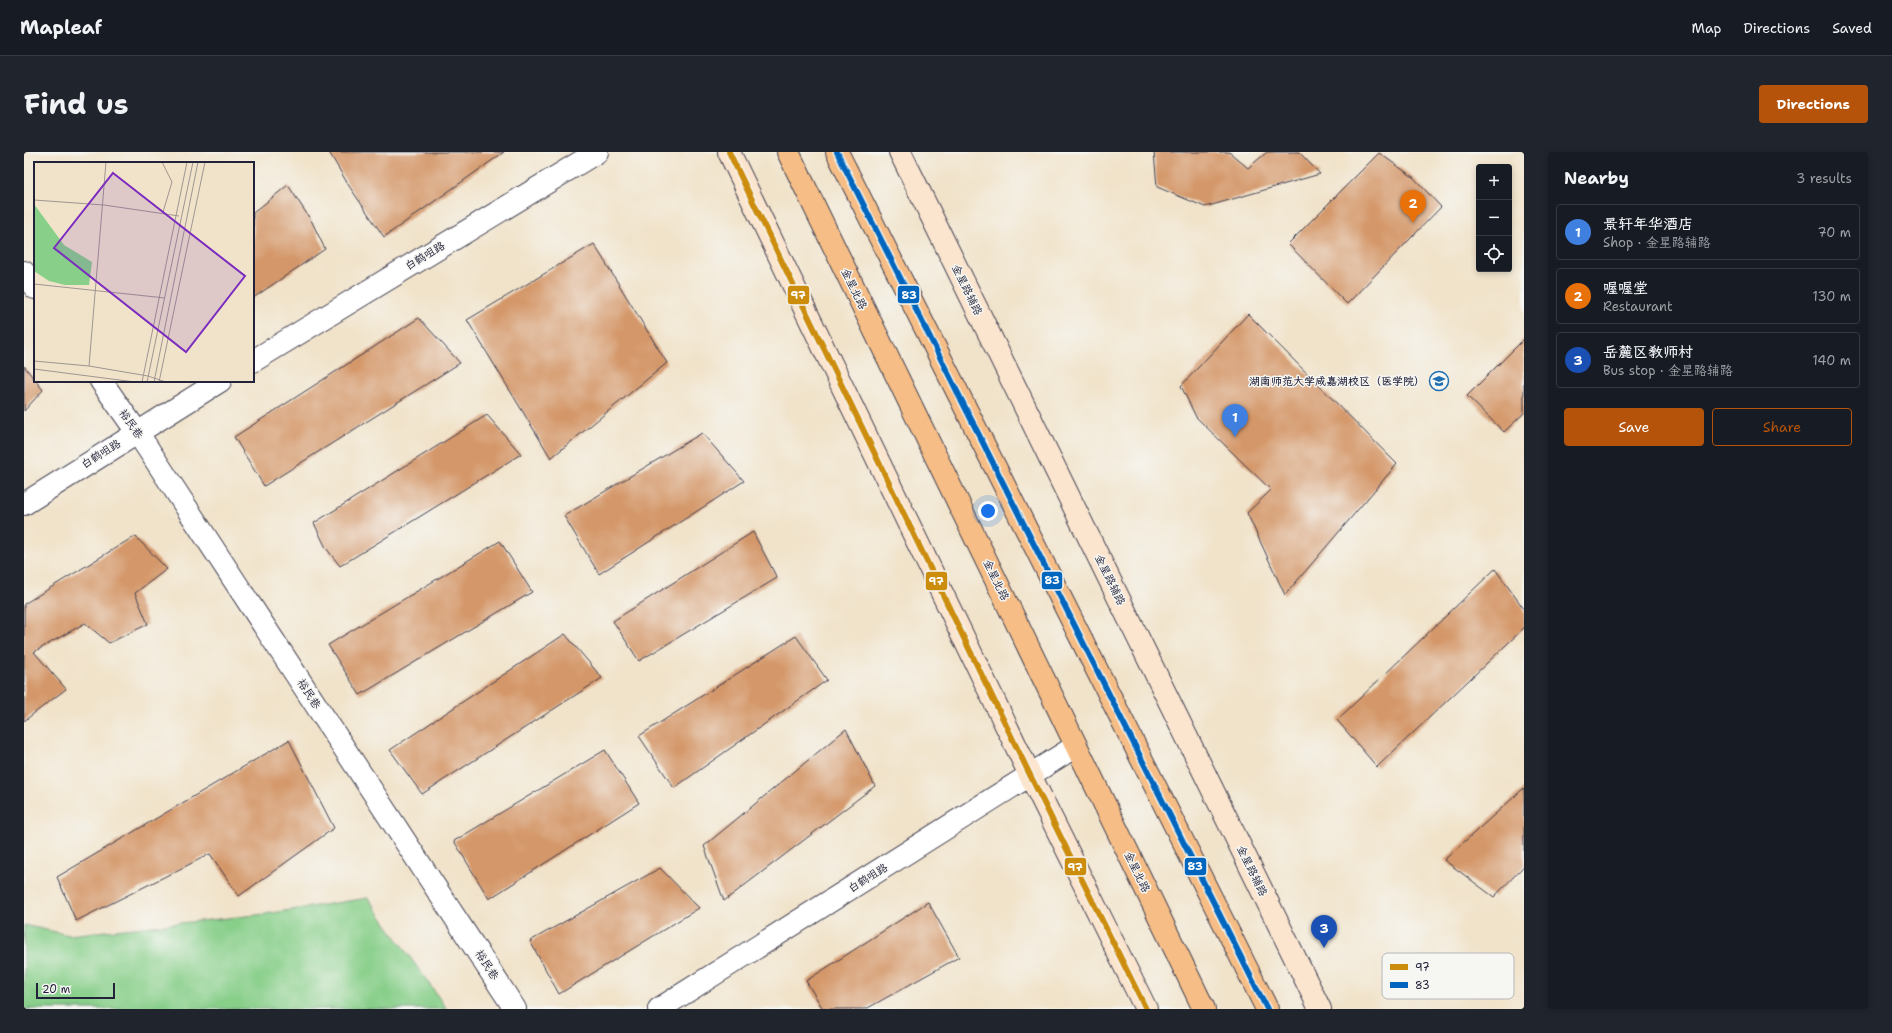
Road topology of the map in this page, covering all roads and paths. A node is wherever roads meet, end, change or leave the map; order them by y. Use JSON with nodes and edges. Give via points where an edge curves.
{"nodes":[{"id":1,"x":729,"y":152,"type":"edge"},
{"id":2,"x":788,"y":152,"type":"edge"},
{"id":3,"x":836,"y":152,"type":"edge"},
{"id":4,"x":900,"y":152,"type":"edge"},
{"id":5,"x":592,"y":153,"type":"edge"},
{"id":6,"x":24,"y":272,"type":"edge"},
{"id":7,"x":34,"y":287,"type":"edge"},
{"id":8,"x":254,"y":360,"type":"edge"},
{"id":9,"x":102,"y":382,"type":"edge"},
{"id":10,"x":218,"y":382,"type":"edge"},
{"id":11,"x":137,"y":432,"type":"junction"},
{"id":12,"x":24,"y":504,"type":"edge"},
{"id":13,"x":1076,"y":746,"type":"junction"},
{"id":14,"x":1030,"y":775,"type":"junction"},
{"id":15,"x":515,"y":1009,"type":"edge"},
{"id":16,"x":659,"y":1009,"type":"edge"},
{"id":17,"x":1146,"y":1009,"type":"edge"},
{"id":18,"x":1204,"y":1009,"type":"edge"},
{"id":19,"x":1267,"y":1009,"type":"edge"},
{"id":20,"x":1320,"y":1009,"type":"edge"}],
"edges":[{"from":1,"to":14,"type":"street"},
{"from":2,"to":13,"type":"main road","name":"金星北路"},
{"from":3,"to":19,"type":"main road"},
{"from":4,"to":20,"type":"street","name":"金星路辅路"},
{"from":5,"to":8,"type":"street","name":"白鹤咀路"},
{"from":6,"to":7,"type":"street"},
{"from":9,"to":11,"type":"street","name":"裕民巷"},
{"from":10,"to":11,"type":"street","name":"白鹤咀路"},
{"from":11,"to":12,"type":"street","name":"白鹤咀路"},
{"from":11,"to":15,"type":"street","name":"裕民巷"},
{"from":13,"to":14,"type":"street","name":"白鹤咀路"},
{"from":13,"to":18,"type":"main road","name":"金星北路"},
{"from":14,"to":16,"type":"street","name":"白鹤咀路"},
{"from":14,"to":17,"type":"street"}]}
